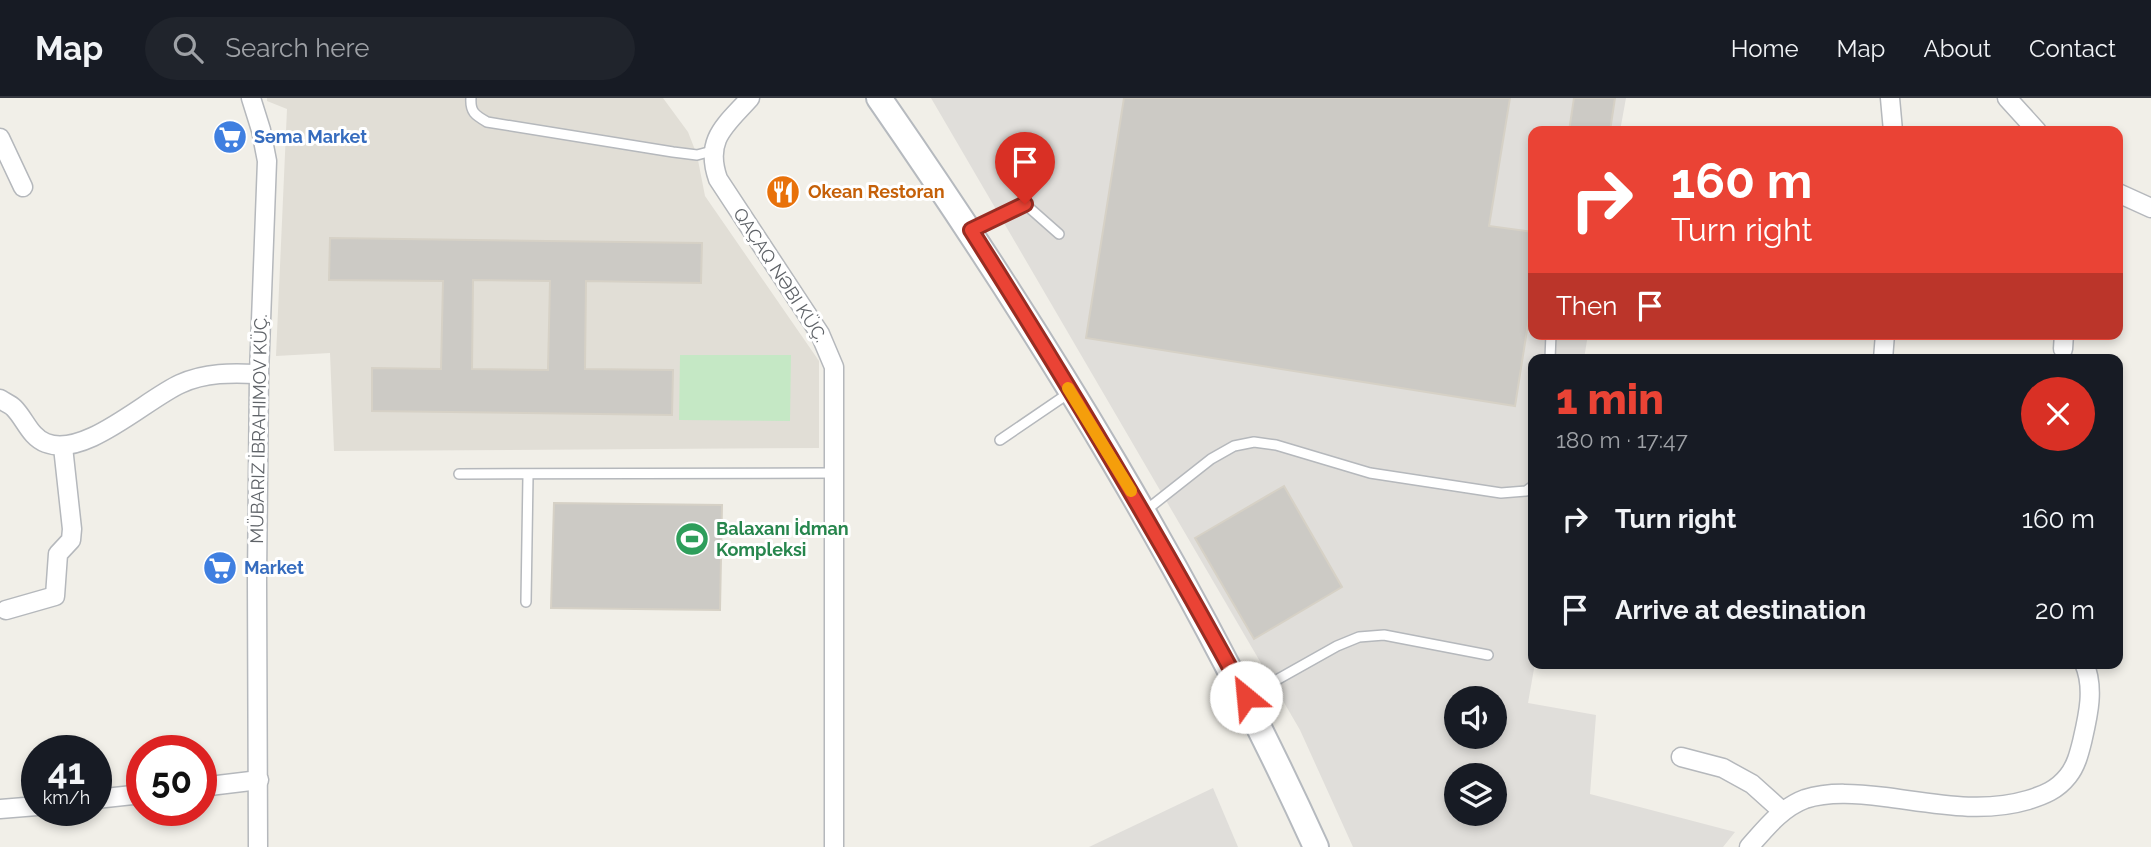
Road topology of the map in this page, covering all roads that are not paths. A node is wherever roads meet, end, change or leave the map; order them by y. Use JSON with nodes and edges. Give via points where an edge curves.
{"nodes":[{"id":1,"x":251,"y":98,"type":"edge"},
{"id":2,"x":471,"y":98,"type":"edge"},
{"id":3,"x":750,"y":98,"type":"edge"},
{"id":4,"x":879,"y":98,"type":"edge"},
{"id":5,"x":1889,"y":98,"type":"edge"},
{"id":6,"x":2007,"y":98,"type":"edge"},
{"id":7,"x":1892,"y":126,"type":"edge"},
{"id":8,"x":2032,"y":126,"type":"edge"},
{"id":9,"x":0,"y":138,"type":"edge"},
{"id":10,"x":712,"y":151,"type":"junction"},
{"id":11,"x":23,"y":187,"type":"dead end"},
{"id":12,"x":2123,"y":195,"type":"edge"},
{"id":13,"x":2151,"y":208,"type":"edge"},
{"id":14,"x":971,"y":230,"type":"junction"},
{"id":15,"x":1059,"y":234,"type":"dead end"},
{"id":16,"x":259,"y":374,"type":"junction"},
{"id":17,"x":1071,"y":392,"type":"junction"},
{"id":18,"x":0,"y":399,"type":"edge"},
{"id":19,"x":1000,"y":440,"type":"dead end"},
{"id":20,"x":63,"y":447,"type":"junction"},
{"id":21,"x":459,"y":474,"type":"dead end"},
{"id":22,"x":834,"y":474,"type":"junction"},
{"id":23,"x":528,"y":476,"type":"junction"},
{"id":24,"x":1528,"y":489,"type":"edge"},
{"id":25,"x":1143,"y":512,"type":"junction"},
{"id":26,"x":526,"y":601,"type":"dead end"},
{"id":27,"x":6,"y":610,"type":"dead end"},
{"id":28,"x":1488,"y":655,"type":"dead end"},
{"id":29,"x":2087,"y":669,"type":"edge"},
{"id":30,"x":1246,"y":697,"type":"junction"},
{"id":31,"x":1681,"y":757,"type":"dead end"},
{"id":32,"x":259,"y":780,"type":"junction"},
{"id":33,"x":217,"y":785,"type":"edge"},
{"id":34,"x":21,"y":807,"type":"edge"},
{"id":35,"x":0,"y":809,"type":"edge"},
{"id":36,"x":1782,"y":811,"type":"junction"},
{"id":37,"x":258,"y":847,"type":"edge"},
{"id":38,"x":834,"y":847,"type":"edge"},
{"id":39,"x":1316,"y":847,"type":"edge"},
{"id":40,"x":1749,"y":847,"type":"edge"}],
"edges":[{"from":1,"to":16,"type":"street","name":"MÜBARIZ İBRAHIMOV KÜÇ.","via":[[267,161]]},
{"from":2,"to":10,"type":"lane","via":[[471,110],[487,122],[696,155]]},
{"from":3,"to":10,"type":"street","via":[[715,138]]},
{"from":4,"to":14,"type":"main road"},
{"from":5,"to":7,"type":"street"},
{"from":6,"to":8,"type":"street"},
{"from":9,"to":11,"type":"street"},
{"from":10,"to":22,"type":"street","name":"QAÇAQ NƏBI KÜÇ.","via":[[718,179],[828,348],[834,367]]},
{"from":12,"to":13,"type":"street"},
{"from":14,"to":15,"type":"lane","via":[[1025,204]]},
{"from":14,"to":17,"type":"main road"},
{"from":16,"to":20,"type":"street","via":[[222,373],[180,384],[82,442]]},
{"from":16,"to":32,"type":"street","name":"MÜBARIZ İBRAHIMOV KÜÇ."},
{"from":17,"to":19,"type":"lane"},
{"from":17,"to":25,"type":"main road"},
{"from":18,"to":20,"type":"street","via":[[13,407],[36,438]]},
{"from":20,"to":27,"type":"street","via":[[72,529],[71,540],[58,554],[55,596]]},
{"from":21,"to":23,"type":"lane"},
{"from":22,"to":23,"type":"lane"},
{"from":22,"to":38,"type":"street","name":"QAÇAQ NƏBI KÜÇ."},
{"from":23,"to":26,"type":"lane"},
{"from":24,"to":25,"type":"lane","via":[[1501,493],[1370,473],[1254,442],[1234,446],[1211,459]]},
{"from":25,"to":30,"type":"main road"},
{"from":28,"to":30,"type":"lane","via":[[1384,635],[1359,637]]},
{"from":29,"to":36,"type":"street","via":[[2091,688],[2077,760],[2069,775],[2046,795],[1970,808],[1834,794],[1805,799]]},
{"from":30,"to":39,"type":"main road"},
{"from":31,"to":36,"type":"street","via":[[1723,768],[1752,784]]},
{"from":32,"to":33,"type":"street"},
{"from":32,"to":37,"type":"street","name":"MÜBARIZ İBRAHIMOV KÜÇ."},
{"from":34,"to":35,"type":"street"},
{"from":36,"to":40,"type":"street"}]}
